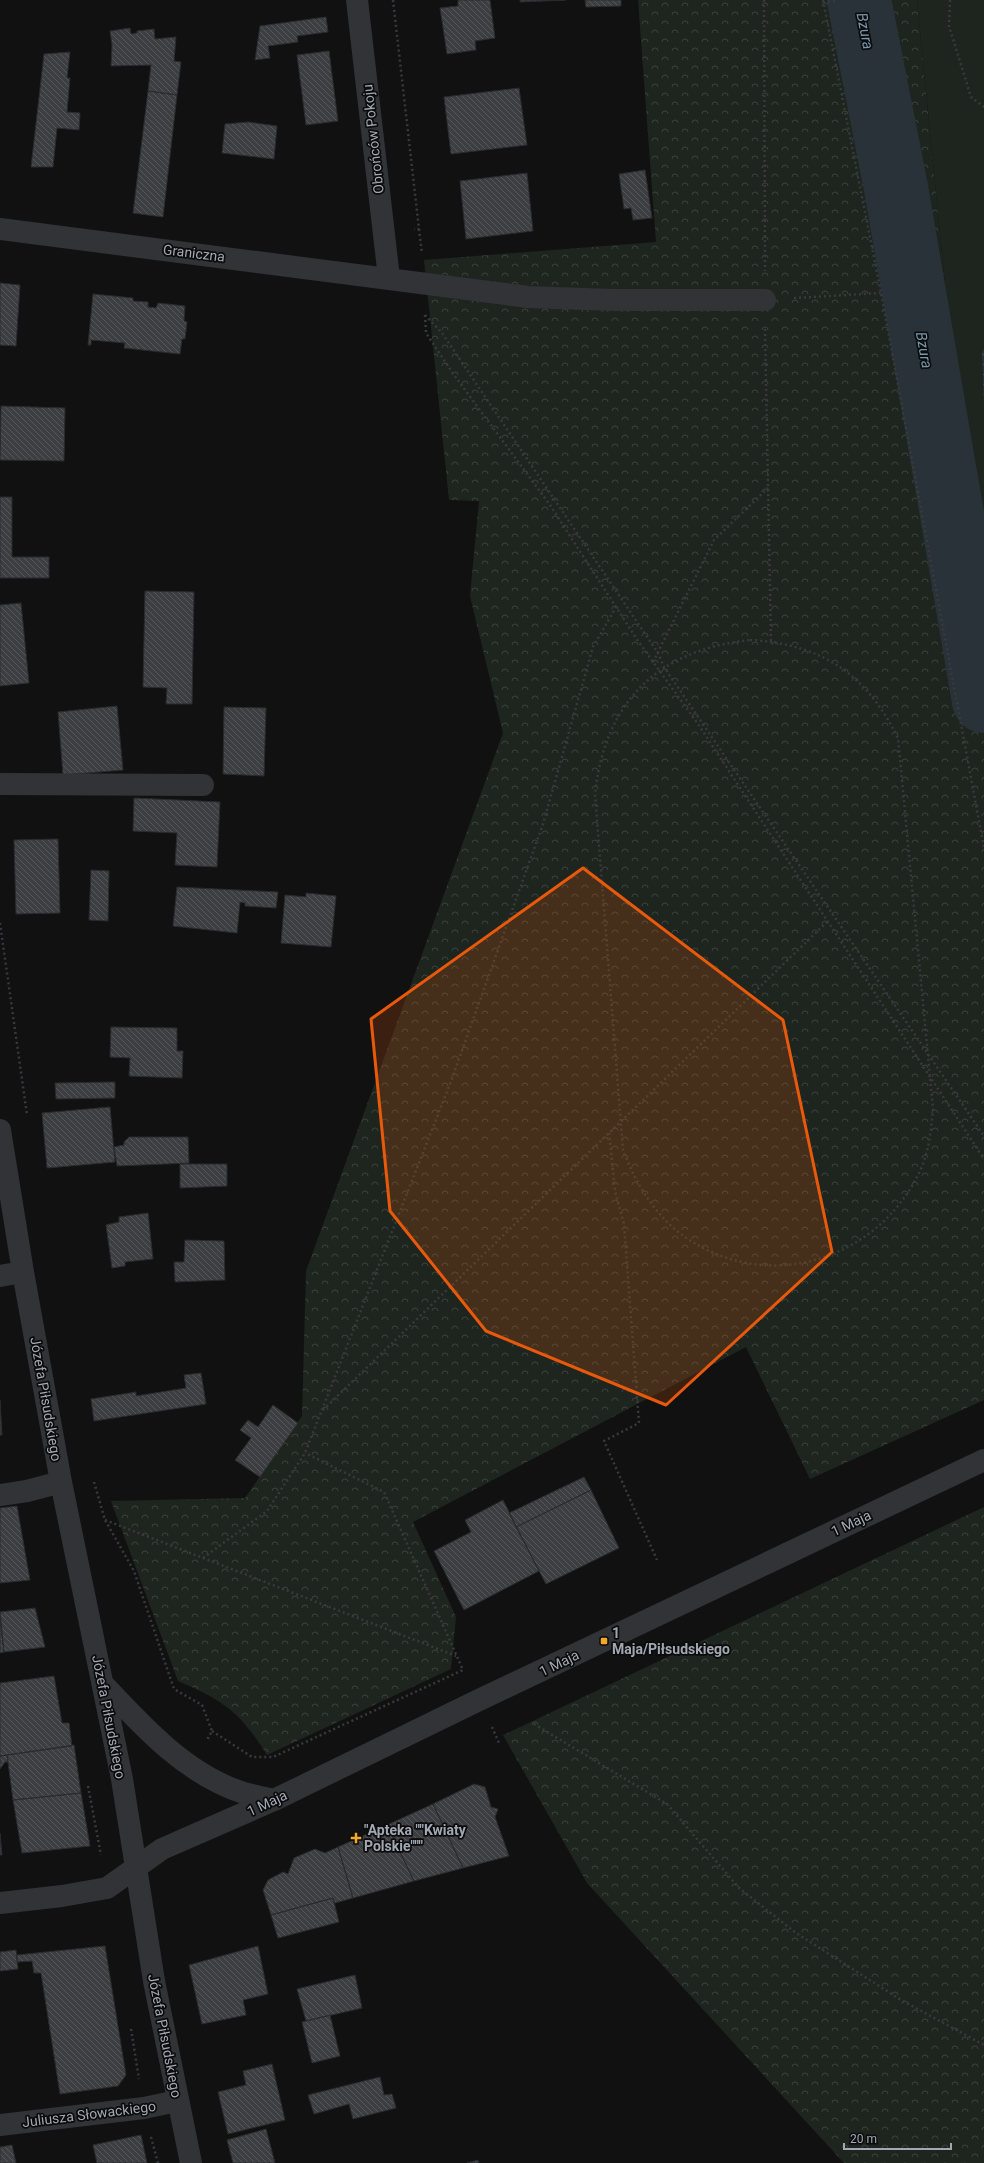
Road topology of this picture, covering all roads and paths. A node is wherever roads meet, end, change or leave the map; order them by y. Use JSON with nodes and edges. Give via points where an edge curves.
{"nodes":[{"id":1,"x":357,"y":0,"type":"edge"},
{"id":2,"x":764,"y":0,"type":"edge"},
{"id":3,"x":837,"y":0,"type":"edge"},
{"id":4,"x":950,"y":0,"type":"edge"},
{"id":5,"x":823,"y":1,"type":"edge"},
{"id":6,"x":984,"y":107,"type":"edge"},
{"id":7,"x":0,"y":229,"type":"edge"},
{"id":8,"x":419,"y":229,"type":"dead end"},
{"id":9,"x":389,"y":278,"type":"junction"},
{"id":10,"x":425,"y":284,"type":"junction"},
{"id":11,"x":881,"y":293,"type":"junction"},
{"id":12,"x":765,"y":300,"type":"junction"},
{"id":13,"x":424,"y":314,"type":"junction"},
{"id":14,"x":768,"y":488,"type":"junction"},
{"id":15,"x":616,"y":607,"type":"junction"},
{"id":16,"x":771,"y":641,"type":"junction"},
{"id":17,"x":658,"y":653,"type":"junction"},
{"id":18,"x":653,"y":662,"type":"junction"},
{"id":19,"x":664,"y":667,"type":"junction"},
{"id":20,"x":660,"y":671,"type":"junction"},
{"id":21,"x":0,"y":784,"type":"edge"},
{"id":22,"x":203,"y":786,"type":"dead end"},
{"id":23,"x":984,"y":848,"type":"edge"},
{"id":24,"x":829,"y":921,"type":"junction"},
{"id":25,"x":929,"y":1054,"type":"junction"},
{"id":26,"x":931,"y":1078,"type":"junction"},
{"id":27,"x":622,"y":1121,"type":"junction"},
{"id":28,"x":0,"y":1130,"type":"edge"},
{"id":29,"x":609,"y":1133,"type":"junction"},
{"id":30,"x":984,"y":1136,"type":"edge"},
{"id":31,"x":984,"y":1159,"type":"edge"},
{"id":32,"x":23,"y":1272,"type":"junction"},
{"id":33,"x":0,"y":1276,"type":"edge"},
{"id":34,"x":321,"y":1411,"type":"junction"},
{"id":35,"x":305,"y":1453,"type":"junction"},
{"id":36,"x":984,"y":1460,"type":"edge"},
{"id":37,"x":61,"y":1482,"type":"junction"},
{"id":38,"x":0,"y":1495,"type":"edge"},
{"id":39,"x":203,"y":1558,"type":"junction"},
{"id":40,"x":657,"y":1560,"type":"dead end"},
{"id":41,"x":457,"y":1656,"type":"junction"},
{"id":42,"x":102,"y":1684,"type":"junction"},
{"id":43,"x":534,"y":1724,"type":"dead end"},
{"id":44,"x":212,"y":1731,"type":"junction"},
{"id":45,"x":191,"y":1766,"type":"junction"},
{"id":46,"x":274,"y":1800,"type":"junction"},
{"id":47,"x":135,"y":1868,"type":"junction"},
{"id":48,"x":0,"y":1903,"type":"edge"},
{"id":49,"x":984,"y":2045,"type":"edge"},
{"id":50,"x":178,"y":2101,"type":"junction"},
{"id":51,"x":0,"y":2125,"type":"edge"},
{"id":52,"x":191,"y":2163,"type":"edge"}],
"edges":[{"from":1,"to":9,"type":"street","name":"Obrońców Pokoju"},
{"from":2,"to":12,"type":"path"},
{"from":3,"to":5,"type":"path"},
{"from":4,"to":6,"type":"path","via":[[949,26],[971,97]]},
{"from":5,"to":11,"type":"path"},
{"from":7,"to":9,"type":"street","name":"Graniczna"},
{"from":8,"to":10,"type":"path"},
{"from":9,"to":10,"type":"street","name":"Graniczna"},
{"from":9,"to":13,"type":"path"},
{"from":10,"to":12,"type":"street","name":"Graniczna","via":[[528,297]]},
{"from":10,"to":13,"type":"path"},
{"from":11,"to":12,"type":"path"},
{"from":11,"to":23,"type":"path"},
{"from":12,"to":14,"type":"path"},
{"from":13,"to":15,"type":"path","via":[[426,333],[550,505]]},
{"from":13,"to":17,"type":"path","via":[[442,333]]},
{"from":14,"to":16,"type":"path"},
{"from":14,"to":17,"type":"path","via":[[714,540]]},
{"from":15,"to":18,"type":"path"},
{"from":15,"to":34,"type":"path","via":[[594,647],[543,824],[450,1084]]},
{"from":16,"to":19,"type":"path","via":[[723,643],[697,650]]},
{"from":16,"to":25,"type":"path","via":[[804,648],[828,659],[850,674],[870,693],[886,714],[898,738]]},
{"from":17,"to":18,"type":"path"},
{"from":17,"to":19,"type":"path"},
{"from":18,"to":20,"type":"path"},
{"from":19,"to":20,"type":"path"},
{"from":19,"to":25,"type":"path"},
{"from":20,"to":24,"type":"path"},
{"from":20,"to":27,"type":"path","via":[[632,695],[617,717],[598,767],[595,794]]},
{"from":21,"to":22,"type":"street"},
{"from":24,"to":26,"type":"path"},
{"from":24,"to":27,"type":"path"},
{"from":25,"to":26,"type":"path"},
{"from":25,"to":30,"type":"path"},
{"from":26,"to":27,"type":"path","via":[[933,1109],[930,1140],[920,1170],[906,1197],[885,1221],[861,1240],[834,1254],[804,1263],[773,1265],[742,1262],[713,1252],[685,1237],[662,1217],[643,1192],[623,1150]]},
{"from":26,"to":31,"type":"path"},
{"from":27,"to":29,"type":"path"},
{"from":28,"to":32,"type":"street","name":"Józefa Piłsudskiego"},
{"from":29,"to":34,"type":"path"},
{"from":29,"to":40,"type":"path","via":[[615,1191],[624,1224],[639,1423],[604,1441]]},
{"from":32,"to":33,"type":"street"},
{"from":32,"to":37,"type":"street","name":"Józefa Piłsudskiego"},
{"from":34,"to":35,"type":"path"},
{"from":35,"to":39,"type":"path","via":[[267,1511]]},
{"from":35,"to":41,"type":"path","via":[[384,1492]]},
{"from":36,"to":46,"type":"street","name":"1 Maja"},
{"from":37,"to":38,"type":"street"},
{"from":37,"to":42,"type":"street","name":"Józefa Piłsudskiego"},
{"from":39,"to":41,"type":"path"},
{"from":39,"to":44,"type":"path","via":[[105,1520],[134,1572],[174,1689],[202,1705]]},
{"from":41,"to":44,"type":"path","via":[[463,1670],[273,1757],[252,1757]]},
{"from":42,"to":45,"type":"street","via":[[146,1730]]},
{"from":42,"to":47,"type":"street","name":"Józefa Piłsudskiego","via":[[122,1779]]},
{"from":43,"to":49,"type":"path","via":[[667,1804],[739,1888],[796,1933],[901,2000]]},
{"from":44,"to":45,"type":"path"},
{"from":45,"to":46,"type":"street","via":[[244,1793]]},
{"from":46,"to":47,"type":"street","name":"1 Maja","via":[[162,1849]]},
{"from":47,"to":48,"type":"street","name":"1 Maja","via":[[107,1888]]},
{"from":47,"to":50,"type":"street","name":"Józefa Piłsudskiego"},
{"from":50,"to":51,"type":"street","name":"Juliusza Słowackiego","via":[[137,2109]]},
{"from":50,"to":52,"type":"street","name":"Józefa Piłsudskiego"}]}
